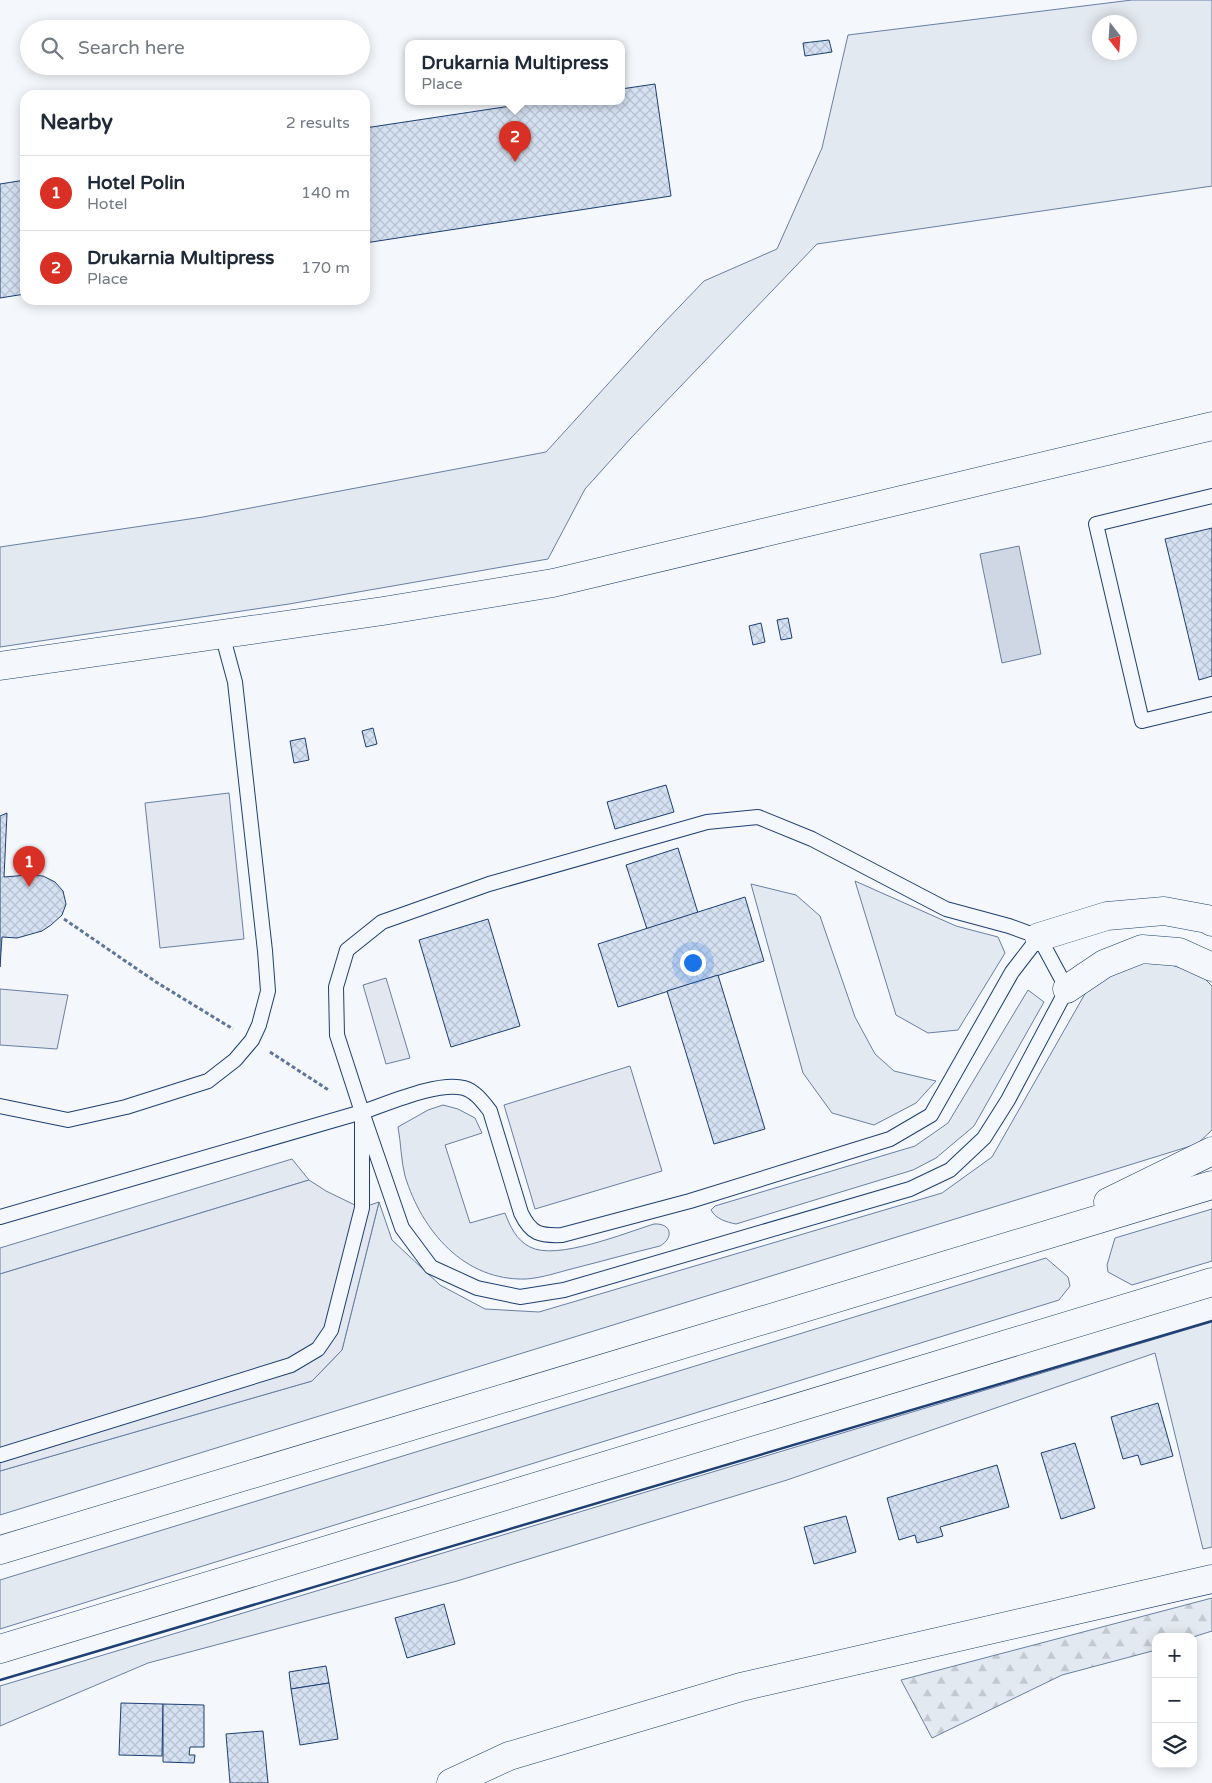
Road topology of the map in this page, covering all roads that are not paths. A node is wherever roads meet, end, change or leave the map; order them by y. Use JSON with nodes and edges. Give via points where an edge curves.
{"nodes":[{"id":1,"x":1212,"y":426,"type":"edge"},
{"id":2,"x":1212,"y":496,"type":"edge"},
{"id":3,"x":222,"y":634,"type":"junction"},
{"id":4,"x":0,"y":666,"type":"edge"},
{"id":5,"x":1212,"y":704,"type":"edge"},
{"id":6,"x":1212,"y":922,"type":"edge"},
{"id":7,"x":1040,"y":937,"type":"junction"},
{"id":8,"x":1212,"y":967,"type":"edge"},
{"id":9,"x":1067,"y":989,"type":"junction"},
{"id":10,"x":0,"y":1106,"type":"edge"},
{"id":11,"x":362,"y":1112,"type":"junction"},
{"id":12,"x":1212,"y":1151,"type":"edge"},
{"id":13,"x":1212,"y":1185,"type":"edge"},
{"id":14,"x":0,"y":1217,"type":"edge"},
{"id":15,"x":1028,"y":1240,"type":"junction"},
{"id":16,"x":1212,"y":1282,"type":"edge"},
{"id":17,"x":0,"y":1455,"type":"edge"},
{"id":18,"x":0,"y":1550,"type":"edge"},
{"id":19,"x":1212,"y":1579,"type":"edge"},
{"id":20,"x":0,"y":1649,"type":"edge"},
{"id":21,"x":451,"y":1783,"type":"edge"}],
"edges":[{"from":1,"to":3,"type":"main road","via":[[553,583]]},
{"from":2,"to":5,"type":"lane","via":[[1096,524],[1142,721]]},
{"from":3,"to":4,"type":"main road"},
{"from":3,"to":10,"type":"lane","via":[[235,682],[268,990],[252,1040],[235,1060],[208,1081],[126,1107],[68,1120]]},
{"from":6,"to":7,"type":"main road","via":[[1164,911],[1107,916]]},
{"from":7,"to":9,"type":"lane"},
{"from":7,"to":11,"type":"lane","via":[[1012,972],[931,1115],[881,1142],[690,1201],[562,1235],[545,1236],[526,1223],[520,1213],[490,1111],[472,1092],[464,1088],[434,1088]]},
{"from":7,"to":11,"type":"lane","via":[[946,909],[812,839],[758,817],[707,822],[489,884],[391,918],[347,950],[336,987],[337,1034]]},
{"from":8,"to":9,"type":"main road","via":[[1179,952],[1142,949],[1104,964]]},
{"from":9,"to":11,"type":"lane","via":[[984,1138],[950,1170],[910,1189],[564,1290],[520,1297],[478,1288],[430,1267],[402,1228]]},
{"from":11,"to":14,"type":"lane"},
{"from":11,"to":17,"type":"lane","via":[[362,1208],[331,1330],[318,1349],[291,1365]]},
{"from":12,"to":15,"type":"main road"},
{"from":13,"to":15,"type":"main road"},
{"from":15,"to":18,"type":"main road"},
{"from":16,"to":20,"type":"main road"},
{"from":19,"to":21,"type":"main road","via":[[741,1687],[509,1756]]}]}
